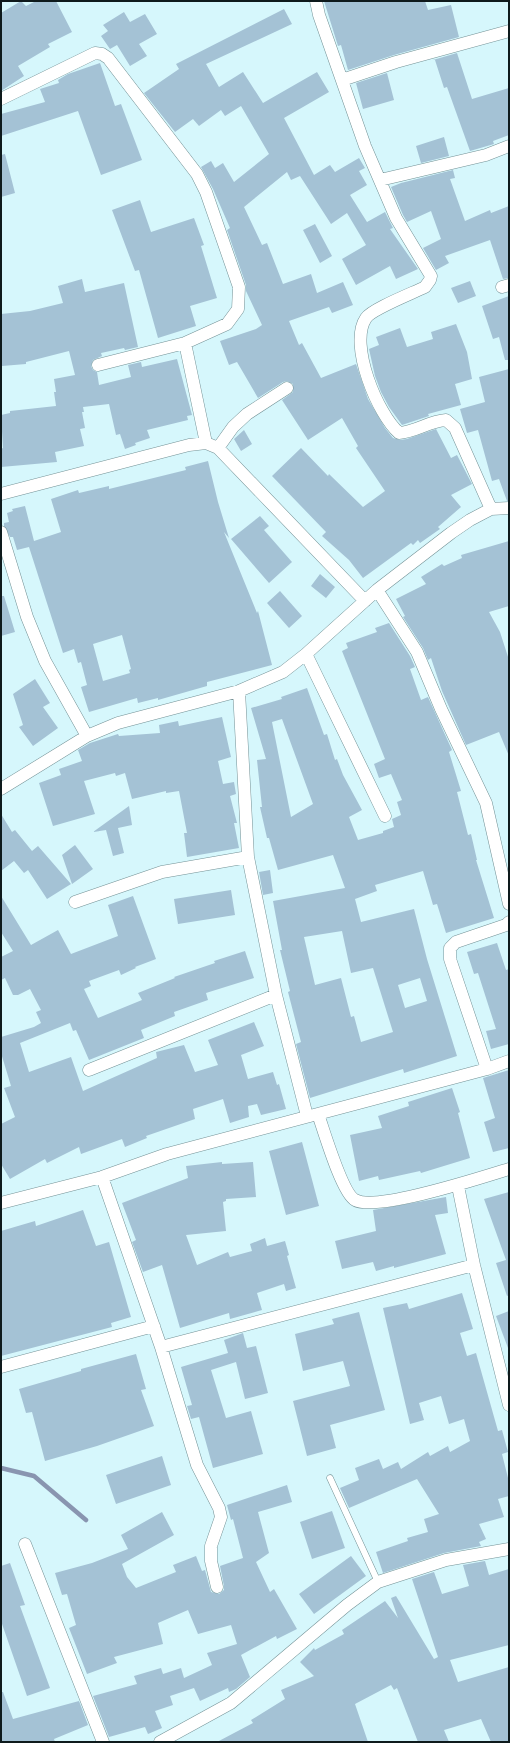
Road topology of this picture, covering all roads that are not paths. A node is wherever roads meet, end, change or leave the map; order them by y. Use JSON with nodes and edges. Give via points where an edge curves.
{"nodes":[{"id":1,"x":316,"y":1,"type":"edge"},
{"id":2,"x":509,"y":31,"type":"edge"},
{"id":3,"x":342,"y":80,"type":"junction"},
{"id":4,"x":1,"y":100,"type":"edge"},
{"id":5,"x":509,"y":146,"type":"edge"},
{"id":6,"x":380,"y":180,"type":"junction"},
{"id":7,"x":185,"y":343,"type":"junction"},
{"id":8,"x":98,"y":365,"type":"dead end"},
{"id":9,"x":287,"y":388,"type":"dead end"},
{"id":10,"x":206,"y":443,"type":"junction"},
{"id":11,"x":218,"y":448,"type":"junction"},
{"id":12,"x":1,"y":494,"type":"edge"},
{"id":13,"x":509,"y":508,"type":"edge"},
{"id":14,"x":491,"y":510,"type":"junction"},
{"id":15,"x":1,"y":532,"type":"edge"},
{"id":16,"x":376,"y":590,"type":"junction"},
{"id":17,"x":365,"y":601,"type":"junction"},
{"id":18,"x":306,"y":654,"type":"junction"},
{"id":19,"x":239,"y":690,"type":"junction"},
{"id":20,"x":87,"y":736,"type":"junction"},
{"id":21,"x":1,"y":789,"type":"edge"},
{"id":22,"x":385,"y":816,"type":"dead end"},
{"id":23,"x":248,"y":857,"type":"junction"},
{"id":24,"x":75,"y":902,"type":"dead end"},
{"id":25,"x":509,"y":904,"type":"edge"},
{"id":26,"x":509,"y":922,"type":"edge"},
{"id":27,"x":276,"y":995,"type":"junction"},
{"id":28,"x":509,"y":1061,"type":"edge"},
{"id":29,"x":487,"y":1069,"type":"junction"},
{"id":30,"x":89,"y":1070,"type":"dead end"},
{"id":31,"x":312,"y":1115,"type":"junction"},
{"id":32,"x":509,"y":1169,"type":"edge"},
{"id":33,"x":102,"y":1177,"type":"junction"},
{"id":34,"x":458,"y":1186,"type":"junction"},
{"id":35,"x":1,"y":1203,"type":"edge"},
{"id":36,"x":474,"y":1265,"type":"junction"},
{"id":37,"x":154,"y":1326,"type":"junction"},
{"id":38,"x":161,"y":1347,"type":"junction"},
{"id":39,"x":1,"y":1367,"type":"edge"},
{"id":40,"x":509,"y":1405,"type":"edge"},
{"id":41,"x":330,"y":1478,"type":"dead end"},
{"id":42,"x":25,"y":1544,"type":"dead end"},
{"id":43,"x":509,"y":1549,"type":"edge"},
{"id":44,"x":378,"y":1582,"type":"junction"},
{"id":45,"x":217,"y":1587,"type":"dead end"},
{"id":46,"x":103,"y":1742,"type":"edge"},
{"id":47,"x":160,"y":1742,"type":"edge"}],
"edges":[{"from":1,"to":3,"type":"street"},
{"from":2,"to":3,"type":"street","via":[[396,62]]},
{"from":3,"to":6,"type":"street"},
{"from":4,"to":7,"type":"street","via":[[95,53],[102,54],[108,58],[171,138],[197,174],[206,192],[238,287],[238,308],[227,324]]},
{"from":5,"to":6,"type":"street","via":[[486,155]]},
{"from":6,"to":14,"type":"street","via":[[396,218],[431,276],[425,287],[372,311],[365,319],[360,340],[371,389],[390,426],[399,434],[408,433],[437,420],[446,420],[454,428]]},
{"from":7,"to":8,"type":"street"},
{"from":7,"to":10,"type":"street"},
{"from":9,"to":11,"type":"street","via":[[247,414],[233,427]]},
{"from":10,"to":11,"type":"street"},
{"from":10,"to":12,"type":"street"},
{"from":11,"to":17,"type":"street"},
{"from":13,"to":14,"type":"street"},
{"from":14,"to":16,"type":"street","via":[[451,533]]},
{"from":15,"to":20,"type":"street","via":[[27,617],[45,661]]},
{"from":16,"to":17,"type":"street"},
{"from":16,"to":25,"type":"street","via":[[417,652],[486,803]]},
{"from":17,"to":18,"type":"street"},
{"from":18,"to":19,"type":"street","via":[[283,672]]},
{"from":18,"to":22,"type":"street"},
{"from":19,"to":20,"type":"street","via":[[118,723]]},
{"from":19,"to":23,"type":"street"},
{"from":20,"to":21,"type":"street"},
{"from":23,"to":24,"type":"street","via":[[162,872]]},
{"from":23,"to":27,"type":"street"},
{"from":26,"to":29,"type":"street","via":[[456,942],[450,948],[450,959]]},
{"from":27,"to":30,"type":"street"},
{"from":27,"to":31,"type":"street"},
{"from":28,"to":29,"type":"street"},
{"from":29,"to":31,"type":"street"},
{"from":31,"to":33,"type":"street","via":[[167,1154]]},
{"from":31,"to":34,"type":"street","via":[[346,1190],[355,1200],[372,1204]]},
{"from":32,"to":34,"type":"street"},
{"from":33,"to":35,"type":"street"},
{"from":33,"to":37,"type":"street"},
{"from":34,"to":36,"type":"street"},
{"from":36,"to":38,"type":"street"},
{"from":36,"to":40,"type":"street"},
{"from":37,"to":38,"type":"street"},
{"from":37,"to":39,"type":"street"},
{"from":38,"to":45,"type":"street","via":[[197,1465],[219,1508],[221,1517],[211,1546],[211,1561]]},
{"from":41,"to":44,"type":"lane"},
{"from":42,"to":46,"type":"street"},
{"from":43,"to":44,"type":"street","via":[[446,1560]]},
{"from":44,"to":47,"type":"street","via":[[231,1703]]}]}
